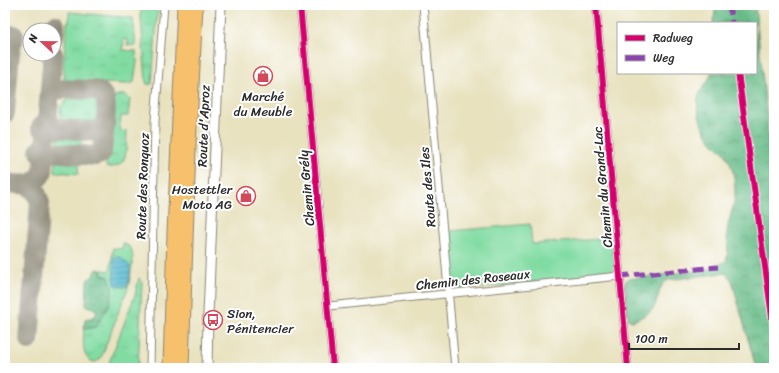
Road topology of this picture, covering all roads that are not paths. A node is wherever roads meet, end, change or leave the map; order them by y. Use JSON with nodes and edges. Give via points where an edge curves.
{"nodes":[{"id":1,"x":164,"y":5,"type":"edge"},
{"id":2,"x":184,"y":5,"type":"edge"},
{"id":3,"x":196,"y":5,"type":"edge"},
{"id":4,"x":221,"y":5,"type":"edge"},
{"id":5,"x":300,"y":5,"type":"edge"},
{"id":6,"x":423,"y":5,"type":"edge"},
{"id":7,"x":596,"y":5,"type":"edge"},
{"id":8,"x":620,"y":276,"type":"junction"},
{"id":9,"x":448,"y":293,"type":"junction"},
{"id":10,"x":328,"y":306,"type":"junction"},
{"id":11,"x":150,"y":368,"type":"edge"},
{"id":12,"x":170,"y":368,"type":"edge"},
{"id":13,"x":182,"y":368,"type":"edge"},
{"id":14,"x":207,"y":368,"type":"edge"},
{"id":15,"x":333,"y":368,"type":"edge"},
{"id":16,"x":455,"y":368,"type":"edge"},
{"id":17,"x":628,"y":368,"type":"edge"}],
"edges":[{"from":1,"to":11,"type":"street","name":"Route des Ronquoz","via":[[155,136]]},
{"from":2,"to":12,"type":"highway"},
{"from":3,"to":13,"type":"highway","via":[[188,154]]},
{"from":4,"to":14,"type":"street","name":"Route d'Aproz","via":[[211,318]]},
{"from":5,"to":10,"type":"street","name":"Chemin Grély"},
{"from":6,"to":9,"type":"street","name":"Route des Iles"},
{"from":7,"to":8,"type":"street","name":"Chemin du Grand-Lac"},
{"from":8,"to":9,"type":"street","name":"Chemin des Roseaux"},
{"from":8,"to":17,"type":"street","name":"Chemin du Grand-Lac"},
{"from":9,"to":10,"type":"street","name":"Chemin des Roseaux"},
{"from":9,"to":16,"type":"street","name":"Route des Iles"},
{"from":10,"to":15,"type":"street","name":"Chemin Grély"}]}
